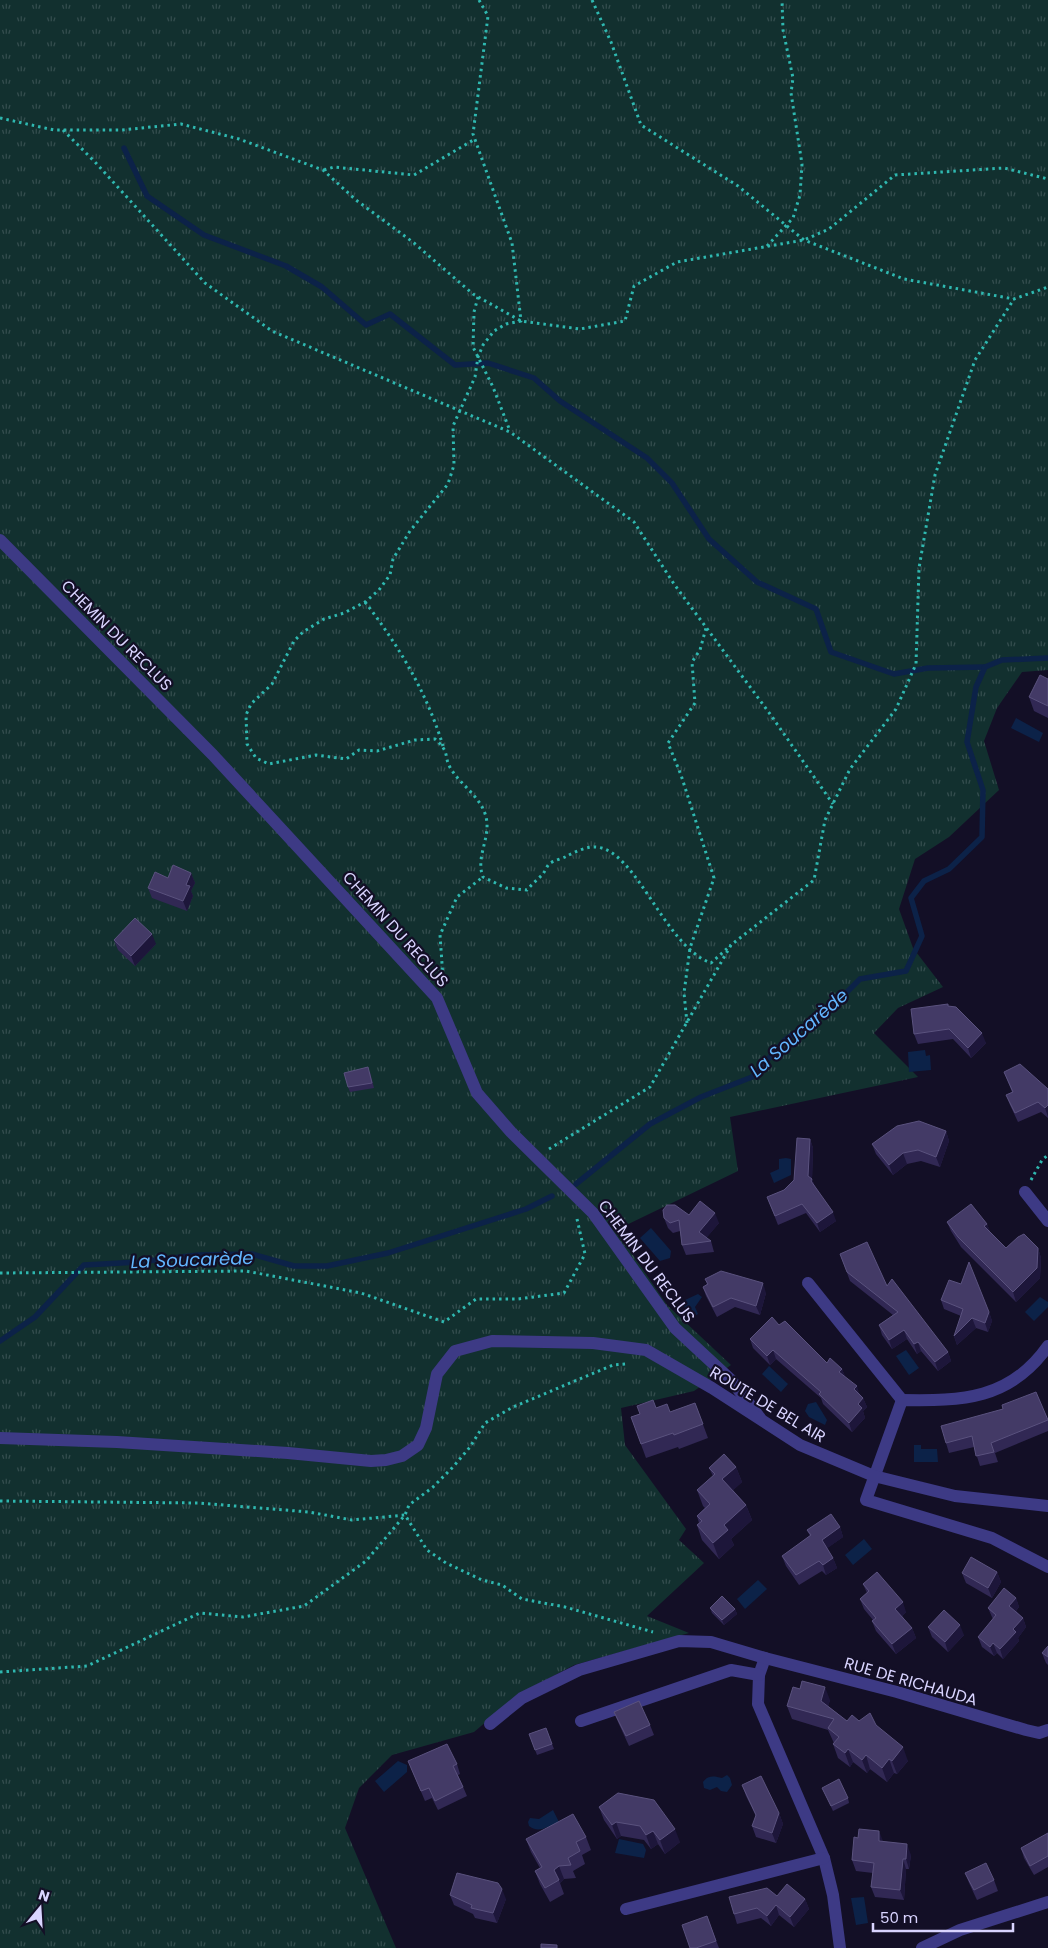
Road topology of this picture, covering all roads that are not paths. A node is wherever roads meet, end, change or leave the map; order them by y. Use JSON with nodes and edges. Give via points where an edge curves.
{"nodes":[{"id":1,"x":0,"y":540,"type":"edge"},
{"id":2,"x":1025,"y":1192,"type":"road end"},
{"id":3,"x":1048,"y":1221,"type":"edge"},
{"id":4,"x":808,"y":1283,"type":"dead end"},
{"id":5,"x":1048,"y":1346,"type":"edge"},
{"id":6,"x":902,"y":1400,"type":"junction"},
{"id":7,"x":760,"y":1418,"type":"junction"},
{"id":8,"x":0,"y":1438,"type":"edge"},
{"id":9,"x":874,"y":1476,"type":"junction"},
{"id":10,"x":1048,"y":1506,"type":"edge"},
{"id":11,"x":1048,"y":1566,"type":"edge"},
{"id":12,"x":765,"y":1658,"type":"junction"},
{"id":13,"x":759,"y":1675,"type":"junction"},
{"id":14,"x":581,"y":1721,"type":"dead end"},
{"id":15,"x":490,"y":1724,"type":"dead end"},
{"id":16,"x":1048,"y":1730,"type":"edge"},
{"id":17,"x":824,"y":1858,"type":"junction"},
{"id":18,"x":1048,"y":1902,"type":"edge"},
{"id":19,"x":626,"y":1909,"type":"dead end"},
{"id":20,"x":840,"y":1948,"type":"edge"},
{"id":21,"x":922,"y":1948,"type":"edge"}],
"edges":[{"from":1,"to":7,"type":"street","name":"CHEMIN DU RECLUS","via":[[213,755],[437,998],[477,1093],[593,1214],[675,1328],[732,1380]]},
{"from":2,"to":3,"type":"street"},
{"from":4,"to":6,"type":"street"},
{"from":5,"to":6,"type":"street","via":[[1028,1369],[1006,1386],[979,1396],[951,1401]]},
{"from":6,"to":9,"type":"street"},
{"from":7,"to":8,"type":"street","name":"ROUTE DE BEL AIR","via":[[646,1350],[594,1343],[492,1341],[455,1351],[437,1374],[426,1428],[418,1445],[402,1456],[386,1460],[117,1442]]},
{"from":7,"to":9,"type":"street","name":"ROUTE DE BEL AIR","via":[[800,1445]]},
{"from":9,"to":10,"type":"street","name":"ROUTE DE BEL AIR","via":[[955,1496]]},
{"from":9,"to":11,"type":"street","via":[[866,1500],[992,1538]]},
{"from":12,"to":13,"type":"street"},
{"from":12,"to":15,"type":"street","name":"RUE DE RICHAUDA","via":[[711,1642],[679,1641],[579,1670],[522,1698]]},
{"from":12,"to":16,"type":"street","name":"RUE DE RICHAUDA","via":[[1026,1730],[1039,1733]]},
{"from":13,"to":14,"type":"street","via":[[731,1670]]},
{"from":13,"to":17,"type":"street","via":[[758,1704]]},
{"from":17,"to":19,"type":"street"},
{"from":17,"to":20,"type":"street"},
{"from":18,"to":21,"type":"street","via":[[960,1930]]}]}
